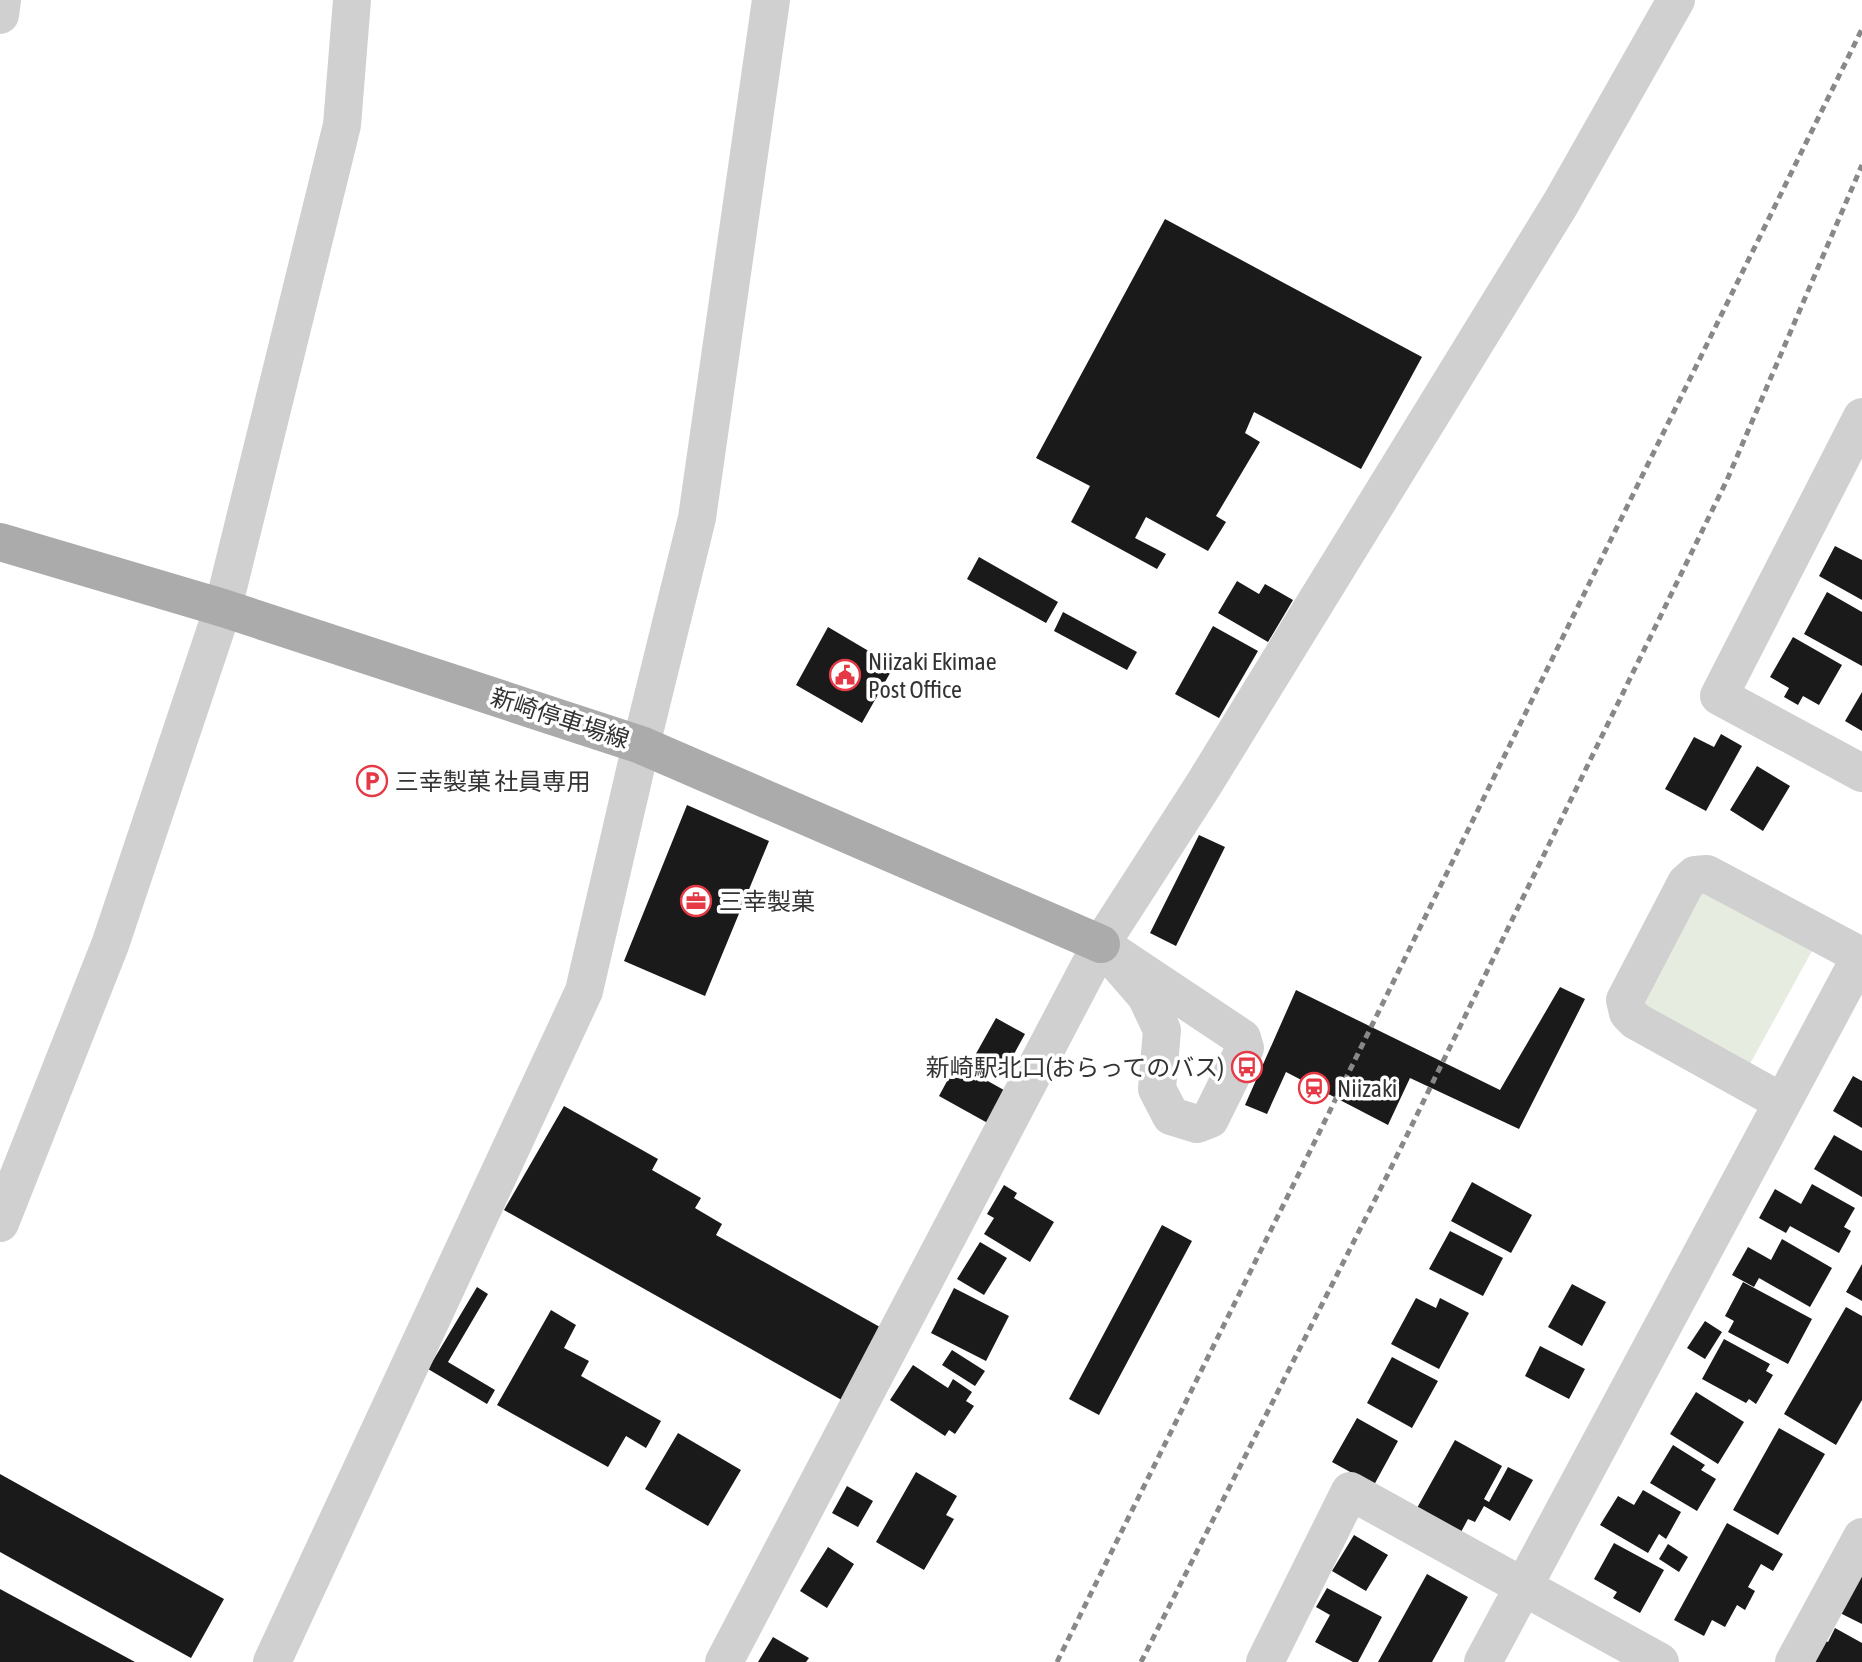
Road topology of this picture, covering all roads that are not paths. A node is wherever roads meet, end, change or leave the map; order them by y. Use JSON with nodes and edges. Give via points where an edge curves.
{"nodes":[{"id":1,"x":2,"y":0,"type":"edge"},
{"id":2,"x":352,"y":0,"type":"edge"},
{"id":3,"x":771,"y":0,"type":"edge"},
{"id":4,"x":1676,"y":0,"type":"edge"},
{"id":5,"x":0,"y":15,"type":"edge"},
{"id":6,"x":1862,"y":417,"type":"edge"},
{"id":7,"x":0,"y":542,"type":"edge"},
{"id":8,"x":223,"y":608,"type":"junction"},
{"id":9,"x":641,"y":745,"type":"junction"},
{"id":10,"x":1862,"y":773,"type":"edge"},
{"id":11,"x":1101,"y":944,"type":"junction"},
{"id":12,"x":1860,"y":963,"type":"edge"},
{"id":13,"x":1782,"y":1102,"type":"junction"},
{"id":14,"x":0,"y":1223,"type":"edge"},
{"id":15,"x":1862,"y":1537,"type":"edge"},
{"id":16,"x":1524,"y":1587,"type":"junction"},
{"id":17,"x":272,"y":1662,"type":"edge"},
{"id":18,"x":724,"y":1662,"type":"edge"},
{"id":19,"x":1265,"y":1662,"type":"edge"},
{"id":20,"x":1483,"y":1662,"type":"edge"},
{"id":21,"x":1660,"y":1662,"type":"edge"},
{"id":22,"x":1794,"y":1662,"type":"edge"}],
"edges":[{"from":1,"to":5,"type":"street"},
{"from":2,"to":8,"type":"street","via":[[342,125]]},
{"from":3,"to":9,"type":"street","via":[[697,518]]},
{"from":4,"to":11,"type":"street","via":[[1554,215]]},
{"from":6,"to":10,"type":"street","via":[[1719,696]]},
{"from":7,"to":8,"type":"main road","name":"新崎停車場線"},
{"from":8,"to":9,"type":"main road","name":"新崎停車場線"},
{"from":8,"to":14,"type":"street","via":[[110,945]]},
{"from":9,"to":11,"type":"main road","name":"新崎停車場線"},
{"from":9,"to":17,"type":"street","via":[[584,991]]},
{"from":11,"to":11,"type":"street","via":[[1242,1038],[1245,1048],[1210,1119],[1197,1124],[1171,1116],[1157,1088],[1162,1030],[1146,996]]},
{"from":11,"to":18,"type":"street"},
{"from":12,"to":13,"type":"street"},
{"from":12,"to":13,"type":"street","via":[[1707,874],[1695,875],[1686,883],[1625,1000],[1628,1013]]},
{"from":13,"to":16,"type":"street"},
{"from":15,"to":22,"type":"street"},
{"from":16,"to":19,"type":"street","via":[[1350,1491]]},
{"from":16,"to":20,"type":"street"},
{"from":16,"to":21,"type":"street"}]}
